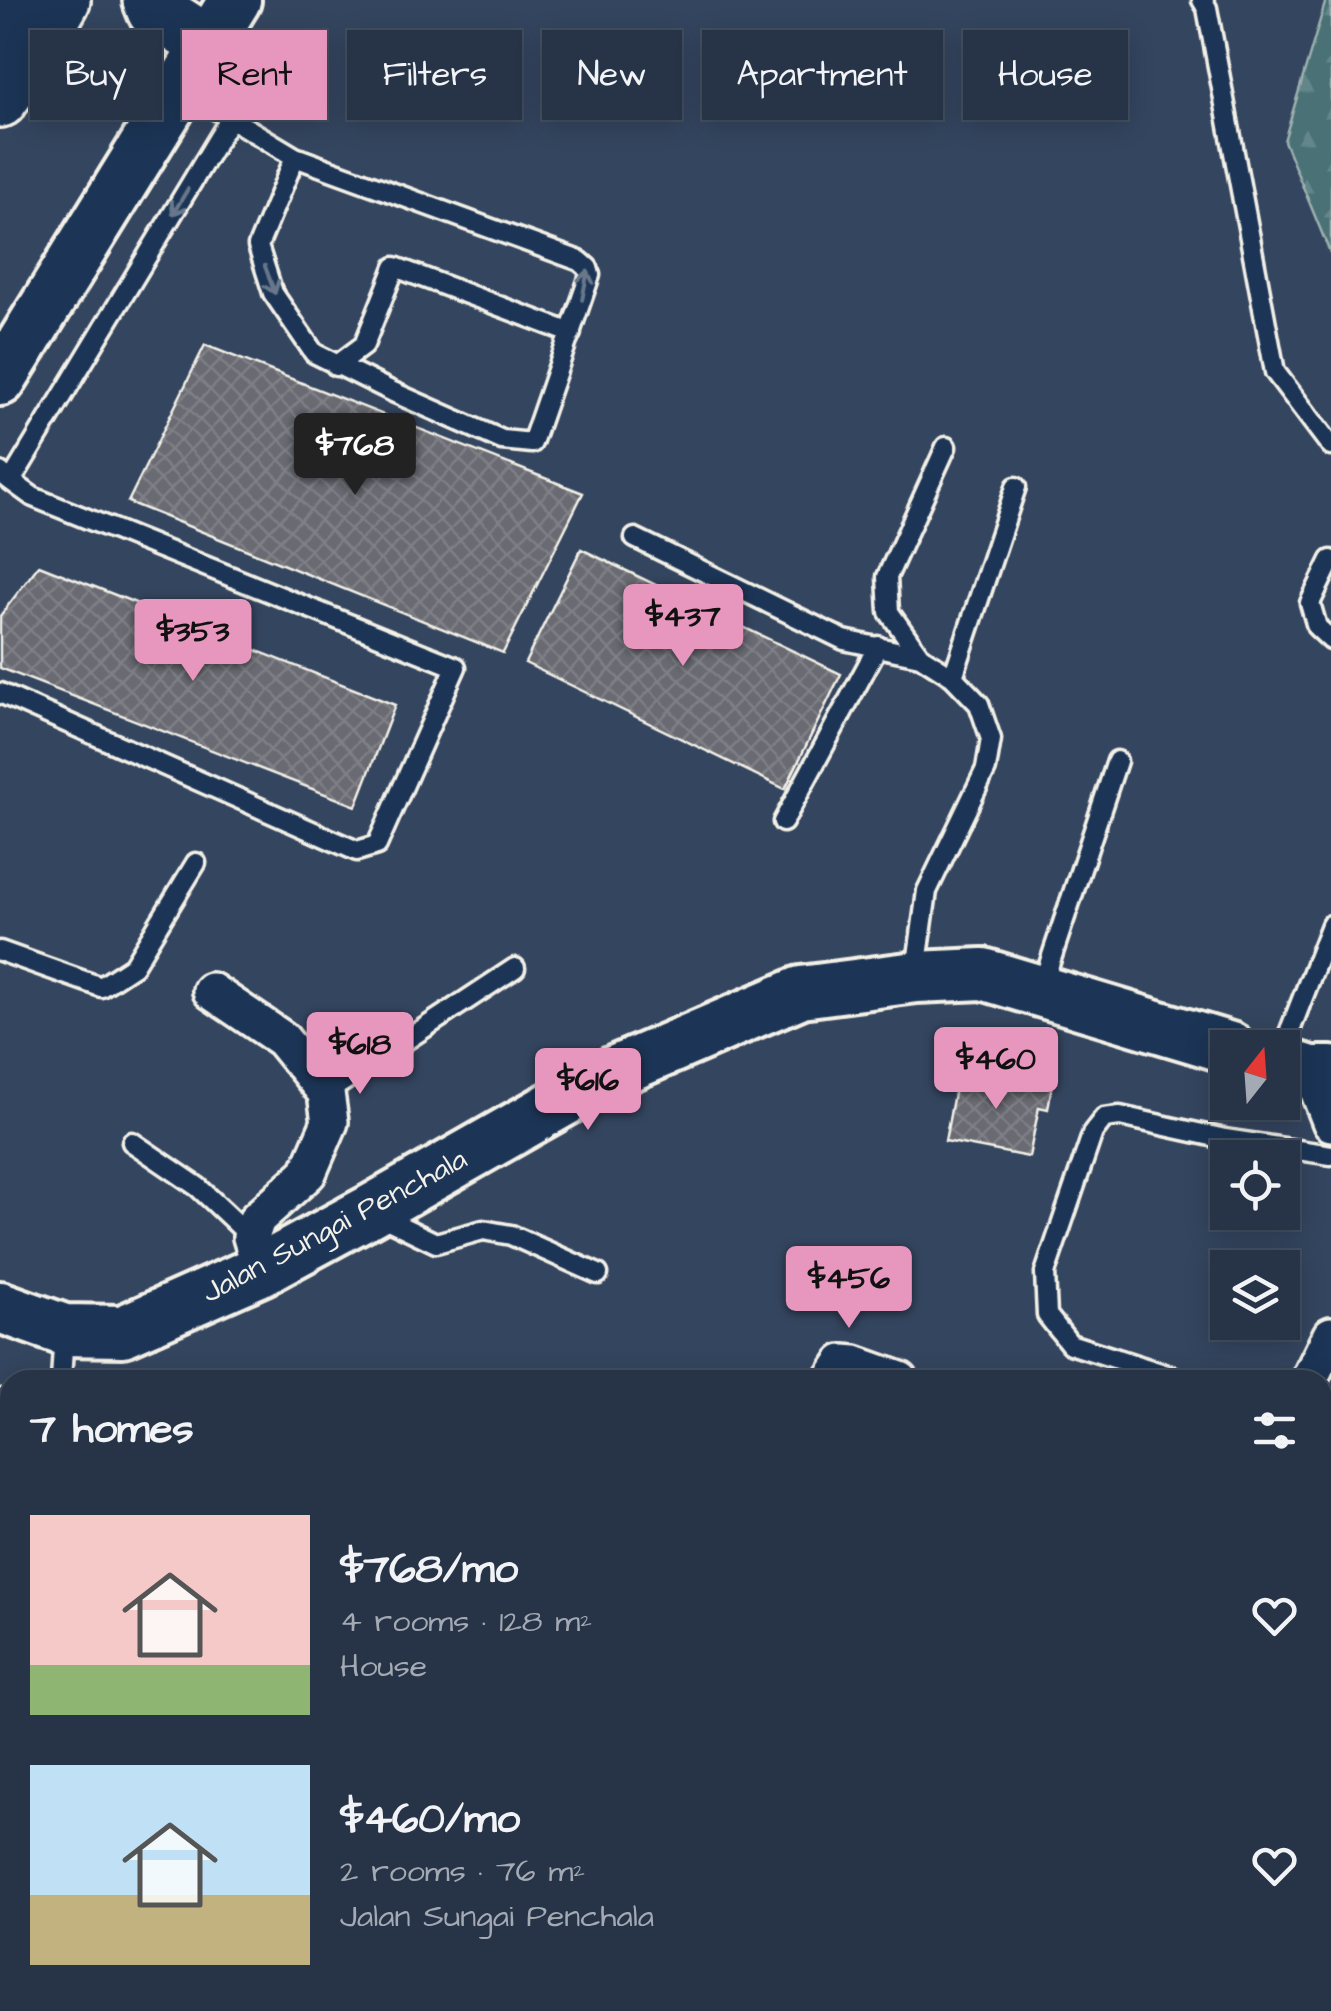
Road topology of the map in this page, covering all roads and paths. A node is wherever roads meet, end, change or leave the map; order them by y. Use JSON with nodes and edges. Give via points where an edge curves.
{"nodes":[{"id":1,"x":15,"y":0,"type":"edge"},
{"id":2,"x":62,"y":0,"type":"edge"},
{"id":3,"x":150,"y":0,"type":"edge"},
{"id":4,"x":1202,"y":0,"type":"edge"},
{"id":5,"x":0,"y":26,"type":"edge"},
{"id":6,"x":189,"y":30,"type":"edge"},
{"id":7,"x":182,"y":87,"type":"edge"},
{"id":8,"x":0,"y":99,"type":"edge"},
{"id":9,"x":229,"y":120,"type":"edge"},
{"id":10,"x":232,"y":120,"type":"edge"},
{"id":11,"x":295,"y":157,"type":"junction"},
{"id":12,"x":571,"y":332,"type":"junction"},
{"id":13,"x":336,"y":366,"type":"junction"},
{"id":14,"x":0,"y":380,"type":"edge"},
{"id":15,"x":946,"y":446,"type":"dead end"},
{"id":16,"x":1331,"y":446,"type":"edge"},
{"id":17,"x":6,"y":476,"type":"edge"},
{"id":18,"x":1016,"y":487,"type":"dead end"},
{"id":19,"x":635,"y":538,"type":"dead end"},
{"id":20,"x":1331,"y":560,"type":"edge"},
{"id":21,"x":1331,"y":640,"type":"edge"},
{"id":22,"x":878,"y":646,"type":"junction"},
{"id":23,"x":920,"y":656,"type":"junction"},
{"id":24,"x":952,"y":678,"type":"junction"},
{"id":25,"x":0,"y":693,"type":"edge"},
{"id":26,"x":1117,"y":760,"type":"dead end"},
{"id":27,"x":783,"y":822,"type":"dead end"},
{"id":28,"x":196,"y":863,"type":"dead end"},
{"id":29,"x":1331,"y":926,"type":"edge"},
{"id":30,"x":0,"y":951,"type":"edge"},
{"id":31,"x":514,"y":968,"type":"dead end"},
{"id":32,"x":916,"y":977,"type":"junction"},
{"id":33,"x":1040,"y":990,"type":"junction"},
{"id":34,"x":211,"y":991,"type":"dead end"},
{"id":35,"x":1210,"y":1042,"type":"edge"},
{"id":36,"x":1302,"y":1064,"type":"edge"},
{"id":37,"x":326,"y":1093,"type":"junction"},
{"id":38,"x":1331,"y":1123,"type":"edge"},
{"id":39,"x":132,"y":1142,"type":"dead end"},
{"id":40,"x":1331,"y":1155,"type":"edge"},
{"id":41,"x":370,"y":1211,"type":"junction"},
{"id":42,"x":256,"y":1254,"type":"junction"},
{"id":43,"x":598,"y":1274,"type":"dead end"},
{"id":44,"x":0,"y":1307,"type":"edge"},
{"id":45,"x":64,"y":1330,"type":"junction"},
{"id":46,"x":1331,"y":1336,"type":"edge"},
{"id":47,"x":62,"y":1370,"type":"edge"},
{"id":48,"x":838,"y":1370,"type":"edge"},
{"id":49,"x":872,"y":1370,"type":"edge"},
{"id":50,"x":1152,"y":1370,"type":"edge"},
{"id":51,"x":1314,"y":1370,"type":"edge"}],
"edges":[{"from":1,"to":5,"type":"highway"},
{"from":2,"to":8,"type":"highway"},
{"from":3,"to":6,"type":"highway"},
{"from":4,"to":16,"type":"lane","via":[[1275,372]]},
{"from":7,"to":14,"type":"street"},
{"from":9,"to":17,"type":"lane","one_way":true},
{"from":10,"to":11,"type":"lane"},
{"from":12,"to":11,"type":"lane","one_way":true,"via":[[590,275],[580,261]]},
{"from":11,"to":13,"type":"lane","one_way":true,"via":[[258,246],[273,293],[314,354]]},
{"from":12,"to":13,"type":"lane","via":[[395,268],[364,345]]},
{"from":12,"to":13,"type":"lane","via":[[532,443],[502,440]]},
{"from":15,"to":23,"type":"lane","via":[[887,577],[889,612]]},
{"from":17,"to":25,"type":"lane","via":[[32,497],[456,668],[377,845],[358,851]]},
{"from":18,"to":24,"type":"lane"},
{"from":19,"to":22,"type":"lane","via":[[844,640]]},
{"from":20,"to":21,"type":"lane","via":[[1310,603],[1317,627]]},
{"from":22,"to":23,"type":"lane"},
{"from":22,"to":27,"type":"lane"},
{"from":23,"to":24,"type":"lane"},
{"from":24,"to":32,"type":"lane","via":[[979,704],[991,738],[986,769],[927,891]]},
{"from":26,"to":33,"type":"lane"},
{"from":28,"to":30,"type":"lane","via":[[134,966],[101,987]]},
{"from":29,"to":36,"type":"lane"},
{"from":31,"to":37,"type":"lane"},
{"from":32,"to":33,"type":"street","name":"Jalan Sungai Penchala","via":[[984,974]]},
{"from":32,"to":41,"type":"street","name":"Jalan Sungai Penchala","via":[[801,992],[614,1072]]},
{"from":33,"to":35,"type":"street","name":"Jalan Sungai Penchala"},
{"from":34,"to":37,"type":"street","via":[[282,1039]]},
{"from":36,"to":38,"type":"street"},
{"from":37,"to":42,"type":"street","via":[[330,1122],[308,1173],[257,1219]]},
{"from":39,"to":42,"type":"lane","via":[[198,1187]]},
{"from":40,"to":50,"type":"lane","via":[[1104,1118],[1045,1273],[1047,1315],[1070,1344]]},
{"from":41,"to":42,"type":"street","name":"Jalan Sungai Penchala"},
{"from":41,"to":43,"type":"lane","via":[[436,1244],[484,1230]]},
{"from":42,"to":45,"type":"street","name":"Jalan Sungai Penchala","via":[[123,1331]]},
{"from":44,"to":45,"type":"street","name":"Jalan Sungai Penchala"},
{"from":45,"to":47,"type":"lane"},
{"from":46,"to":51,"type":"street"},
{"from":48,"to":49,"type":"street","via":[[843,1363]]}]}
